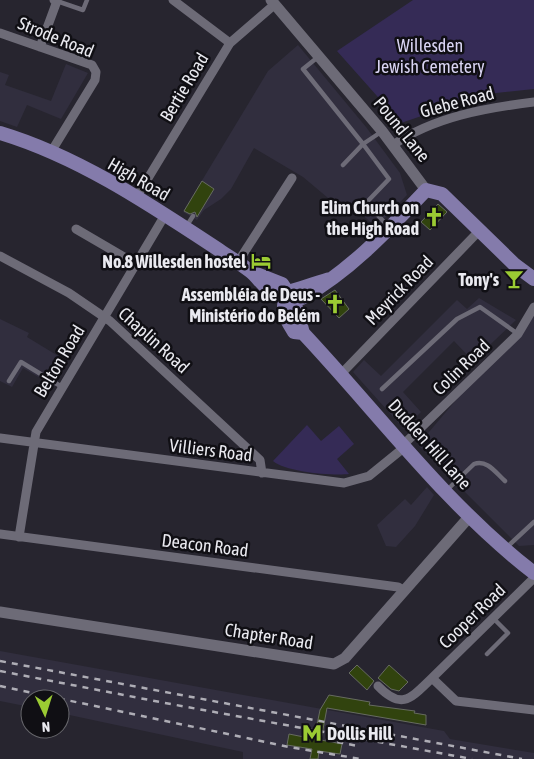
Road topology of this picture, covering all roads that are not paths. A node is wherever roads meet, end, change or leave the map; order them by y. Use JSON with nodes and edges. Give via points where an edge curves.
{"nodes":[{"id":1,"x":87,"y":0,"type":"edge"},
{"id":2,"x":173,"y":0,"type":"edge"},
{"id":3,"x":55,"y":1,"type":"edge"},
{"id":4,"x":273,"y":2,"type":"edge"},
{"id":5,"x":0,"y":33,"type":"edge"},
{"id":6,"x":230,"y":43,"type":"junction"},
{"id":7,"x":40,"y":47,"type":"junction"},
{"id":8,"x":319,"y":56,"type":"junction"},
{"id":9,"x":534,"y":102,"type":"edge"},
{"id":10,"x":382,"y":131,"type":"junction"},
{"id":11,"x":0,"y":133,"type":"edge"},
{"id":12,"x":363,"y":144,"type":"junction"},
{"id":13,"x":393,"y":145,"type":"junction"},
{"id":14,"x":51,"y":152,"type":"junction"},
{"id":15,"x":343,"y":165,"type":"dead end"},
{"id":16,"x":292,"y":178,"type":"dead end"},
{"id":17,"x":426,"y":190,"type":"junction"},
{"id":18,"x":136,"y":198,"type":"junction"},
{"id":19,"x":165,"y":215,"type":"junction"},
{"id":20,"x":193,"y":216,"type":"dead end"},
{"id":21,"x":186,"y":228,"type":"junction"},
{"id":22,"x":76,"y":229,"type":"dead end"},
{"id":23,"x":390,"y":229,"type":"junction"},
{"id":24,"x":480,"y":230,"type":"junction"},
{"id":25,"x":0,"y":256,"type":"edge"},
{"id":26,"x":238,"y":262,"type":"junction"},
{"id":27,"x":136,"y":264,"type":"junction"},
{"id":28,"x":534,"y":279,"type":"edge"},
{"id":29,"x":288,"y":293,"type":"junction"},
{"id":30,"x":534,"y":307,"type":"edge"},
{"id":31,"x":104,"y":317,"type":"junction"},
{"id":32,"x":518,"y":334,"type":"junction"},
{"id":33,"x":342,"y":374,"type":"junction"},
{"id":34,"x":9,"y":381,"type":"dead end"},
{"id":35,"x":62,"y":387,"type":"junction"},
{"id":36,"x":382,"y":389,"type":"dead end"},
{"id":37,"x":0,"y":438,"type":"edge"},
{"id":38,"x":32,"y":443,"type":"junction"},
{"id":39,"x":405,"y":445,"type":"junction"},
{"id":40,"x":262,"y":473,"type":"junction"},
{"id":41,"x":505,"y":481,"type":"dead end"},
{"id":42,"x":446,"y":491,"type":"junction"},
{"id":43,"x":470,"y":516,"type":"junction"},
{"id":44,"x":534,"y":522,"type":"edge"},
{"id":45,"x":0,"y":534,"type":"edge"},
{"id":46,"x":19,"y":536,"type":"junction"},
{"id":47,"x":504,"y":550,"type":"junction"},
{"id":48,"x":534,"y":573,"type":"edge"},
{"id":49,"x":534,"y":578,"type":"edge"},
{"id":50,"x":405,"y":591,"type":"junction"},
{"id":51,"x":0,"y":612,"type":"edge"},
{"id":52,"x":493,"y":618,"type":"junction"},
{"id":53,"x":487,"y":654,"type":"dead end"},
{"id":54,"x":432,"y":678,"type":"junction"},
{"id":55,"x":378,"y":686,"type":"dead end"},
{"id":56,"x":534,"y":710,"type":"edge"}],
"edges":[{"from":1,"to":3,"type":"lane","via":[[83,10]]},
{"from":2,"to":6,"type":"street"},
{"from":3,"to":7,"type":"street"},
{"from":4,"to":6,"type":"street","name":"Bertie Road"},
{"from":4,"to":8,"type":"street","name":"Pound Lane"},
{"from":5,"to":7,"type":"street","name":"Strode Road"},
{"from":6,"to":18,"type":"street","name":"Bertie Road"},
{"from":7,"to":14,"type":"street","name":"Strode Road","via":[[92,65],[96,72],[95,80]]},
{"from":8,"to":10,"type":"street","name":"Pound Lane"},
{"from":8,"to":12,"type":"lane","via":[[304,69]]},
{"from":9,"to":13,"type":"street","name":"Glebe Road","via":[[489,108],[415,130]]},
{"from":10,"to":12,"type":"lane"},
{"from":10,"to":13,"type":"street","name":"Pound Lane"},
{"from":11,"to":14,"type":"main road","name":"High Road"},
{"from":12,"to":15,"type":"lane"},
{"from":12,"to":23,"type":"lane","via":[[389,179],[366,203]]},
{"from":13,"to":17,"type":"street","name":"Pound Lane"},
{"from":14,"to":18,"type":"main road","name":"High Road"},
{"from":16,"to":26,"type":"street"},
{"from":17,"to":23,"type":"main road"},
{"from":17,"to":24,"type":"main road","via":[[442,194]]},
{"from":18,"to":19,"type":"main road","name":"High Road"},
{"from":19,"to":21,"type":"main road","name":"High Road"},
{"from":19,"to":27,"type":"street","name":"Belton Road"},
{"from":20,"to":21,"type":"lane"},
{"from":21,"to":26,"type":"main road","name":"High Road"},
{"from":22,"to":27,"type":"street"},
{"from":23,"to":29,"type":"main road","via":[[330,279]]},
{"from":24,"to":28,"type":"main road"},
{"from":24,"to":33,"type":"street","name":"Meyrick Road"},
{"from":25,"to":31,"type":"street","name":"Chaplin Road","via":[[70,293]]},
{"from":26,"to":29,"type":"main road","name":"High Road","via":[[268,289],[277,294]]},
{"from":27,"to":31,"type":"street","name":"Belton Road"},
{"from":29,"to":33,"type":"main road","name":"Dudden Hill Lane","via":[[283,304],[294,332],[303,334]]},
{"from":30,"to":32,"type":"street","name":"Colin Road"},
{"from":31,"to":35,"type":"street","name":"Belton Road"},
{"from":31,"to":40,"type":"street","name":"Chaplin Road","via":[[260,460]]},
{"from":32,"to":36,"type":"lane","via":[[480,307],[457,319]]},
{"from":32,"to":39,"type":"street","name":"Colin Road"},
{"from":33,"to":39,"type":"main road","name":"Dudden Hill Lane"},
{"from":34,"to":35,"type":"lane","via":[[21,362]]},
{"from":35,"to":38,"type":"street","name":"Belton Road"},
{"from":37,"to":38,"type":"street","name":"Villiers Road"},
{"from":38,"to":40,"type":"street","name":"Villiers Road"},
{"from":38,"to":46,"type":"street","name":"Belton Road"},
{"from":39,"to":40,"type":"street","name":"Villiers Road","via":[[381,468],[351,482]]},
{"from":39,"to":42,"type":"main road","name":"Dudden Hill Lane"},
{"from":41,"to":42,"type":"lane","via":[[480,462]]},
{"from":42,"to":43,"type":"main road","name":"Dudden Hill Lane"},
{"from":43,"to":47,"type":"main road","name":"Dudden Hill Lane"},
{"from":43,"to":50,"type":"street","name":"Chapter Road"},
{"from":44,"to":47,"type":"lane"},
{"from":45,"to":46,"type":"street","name":"Deacon Road"},
{"from":46,"to":50,"type":"street","name":"Deacon Road","via":[[401,587]]},
{"from":47,"to":48,"type":"main road","name":"Dudden Hill Lane"},
{"from":49,"to":52,"type":"street","name":"Cooper Road"},
{"from":50,"to":51,"type":"street","name":"Chapter Road","via":[[345,658],[334,664]]},
{"from":52,"to":53,"type":"lane","via":[[508,633]]},
{"from":52,"to":54,"type":"street","name":"Cooper Road"},
{"from":54,"to":55,"type":"street","name":"Cooper Road","via":[[417,692],[397,701]]},
{"from":54,"to":56,"type":"street","via":[[456,701]]}]}
